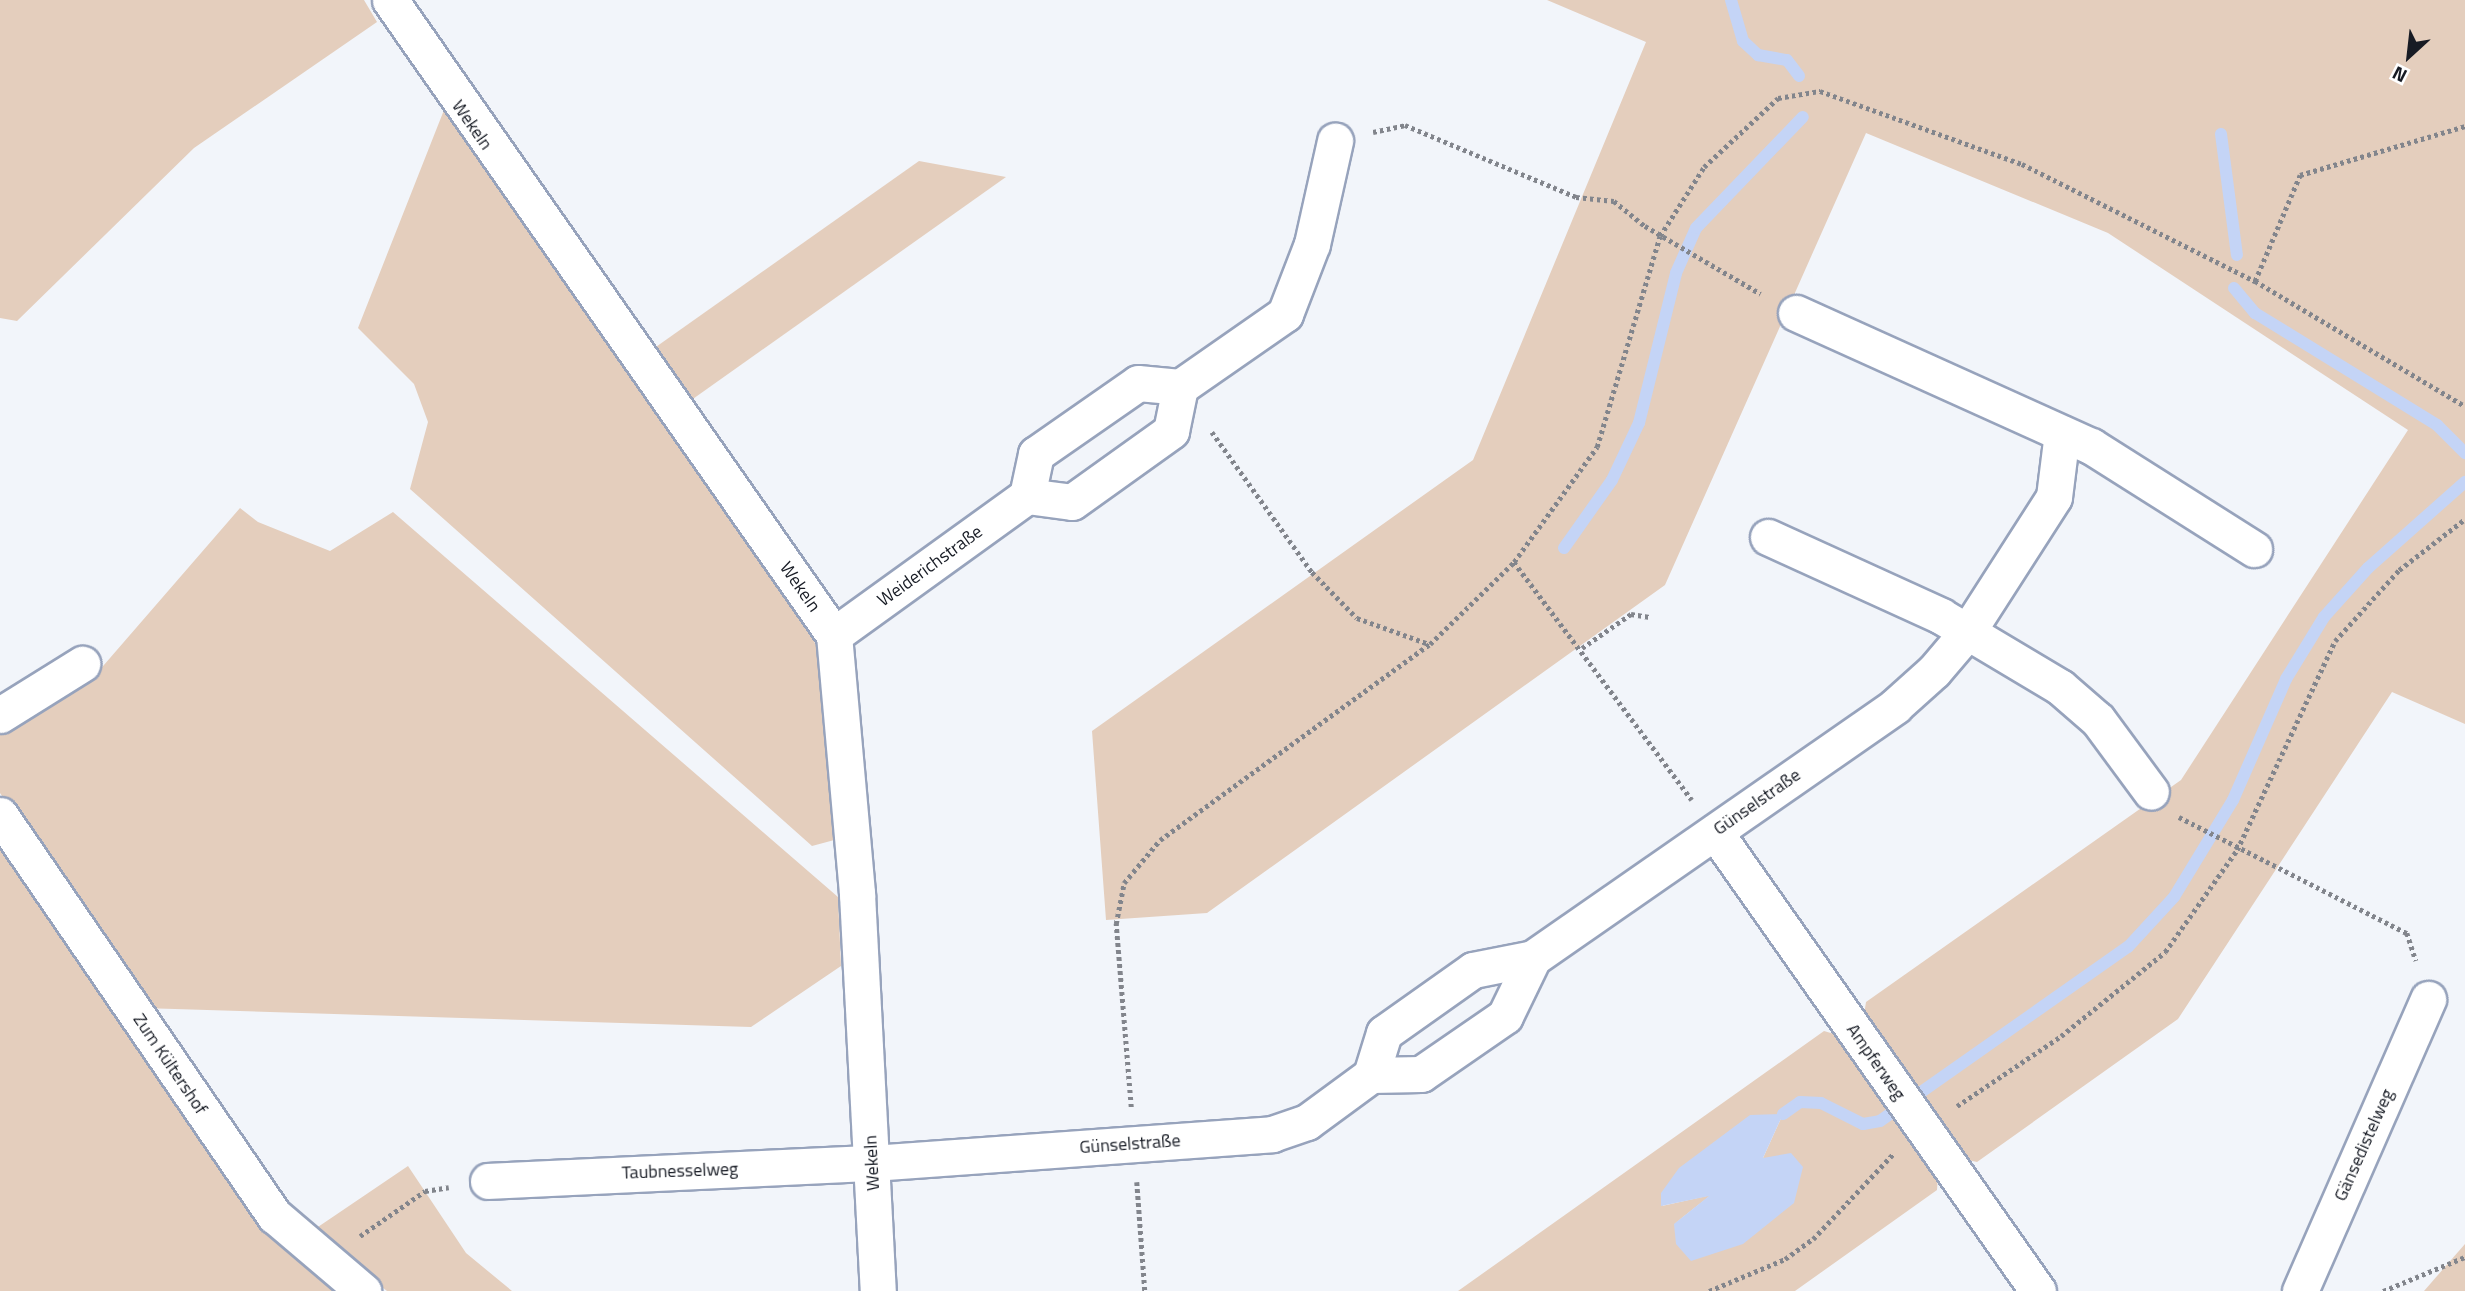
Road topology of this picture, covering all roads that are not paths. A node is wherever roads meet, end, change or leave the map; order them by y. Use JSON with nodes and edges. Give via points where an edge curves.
{"nodes":[{"id":1,"x":390,"y":0,"type":"edge"},
{"id":2,"x":1335,"y":141,"type":"road end"},
{"id":3,"x":1796,"y":313,"type":"road end"},
{"id":4,"x":1180,"y":387,"type":"junction"},
{"id":5,"x":2062,"y":433,"type":"junction"},
{"id":6,"x":1027,"y":496,"type":"junction"},
{"id":7,"x":1768,"y":537,"type":"dead end"},
{"id":8,"x":2254,"y":550,"type":"dead end"},
{"id":9,"x":1968,"y":631,"type":"junction"},
{"id":10,"x":834,"y":635,"type":"junction"},
{"id":11,"x":82,"y":664,"type":"dead end"},
{"id":12,"x":0,"y":715,"type":"edge"},
{"id":13,"x":2151,"y":792,"type":"dead end"},
{"id":14,"x":0,"y":815,"type":"edge"},
{"id":15,"x":1715,"y":832,"type":"junction"},
{"id":16,"x":1532,"y":958,"type":"junction"},
{"id":17,"x":2428,"y":999,"type":"road end"},
{"id":18,"x":1371,"y":1075,"type":"junction"},
{"id":19,"x":872,"y":1163,"type":"junction"},
{"id":20,"x":488,"y":1181,"type":"road end"},
{"id":21,"x":363,"y":1291,"type":"edge"},
{"id":22,"x":878,"y":1291,"type":"edge"},
{"id":23,"x":2038,"y":1291,"type":"edge"},
{"id":24,"x":2300,"y":1291,"type":"edge"}],
"edges":[{"from":1,"to":10,"type":"street","name":"Wekeln"},
{"from":2,"to":4,"type":"street","via":[[1312,244],[1285,314]]},
{"from":3,"to":5,"type":"street"},
{"from":4,"to":6,"type":"street","via":[[1139,383],[1036,454]]},
{"from":4,"to":6,"type":"street","via":[[1171,431],[1072,502]]},
{"from":5,"to":8,"type":"street"},
{"from":5,"to":9,"type":"street","name":"Günselstraße","via":[[2054,497]]},
{"from":6,"to":10,"type":"street","name":"Weiderichstraße"},
{"from":7,"to":9,"type":"street"},
{"from":9,"to":13,"type":"street","via":[[2082,704]]},
{"from":9,"to":15,"type":"street","name":"Günselstraße","via":[[1904,699]]},
{"from":10,"to":19,"type":"street","name":"Wekeln","via":[[858,894]]},
{"from":11,"to":12,"type":"street"},
{"from":14,"to":21,"type":"street","name":"Zum Kültershof","via":[[261,1197],[324,1261]]},
{"from":15,"to":16,"type":"street","name":"Günselstraße"},
{"from":15,"to":23,"type":"street","name":"Ampferweg"},
{"from":16,"to":18,"type":"street","name":"Günselstraße","via":[[1473,970],[1384,1033]]},
{"from":16,"to":18,"type":"street","via":[[1505,1016],[1421,1074]]},
{"from":17,"to":24,"type":"street","name":"Gänsedistelweg"},
{"from":18,"to":19,"type":"street","name":"Günselstraße","via":[[1292,1130]]},
{"from":19,"to":20,"type":"street","name":"Taubnesselweg"},
{"from":19,"to":22,"type":"street","name":"Wekeln"}]}
